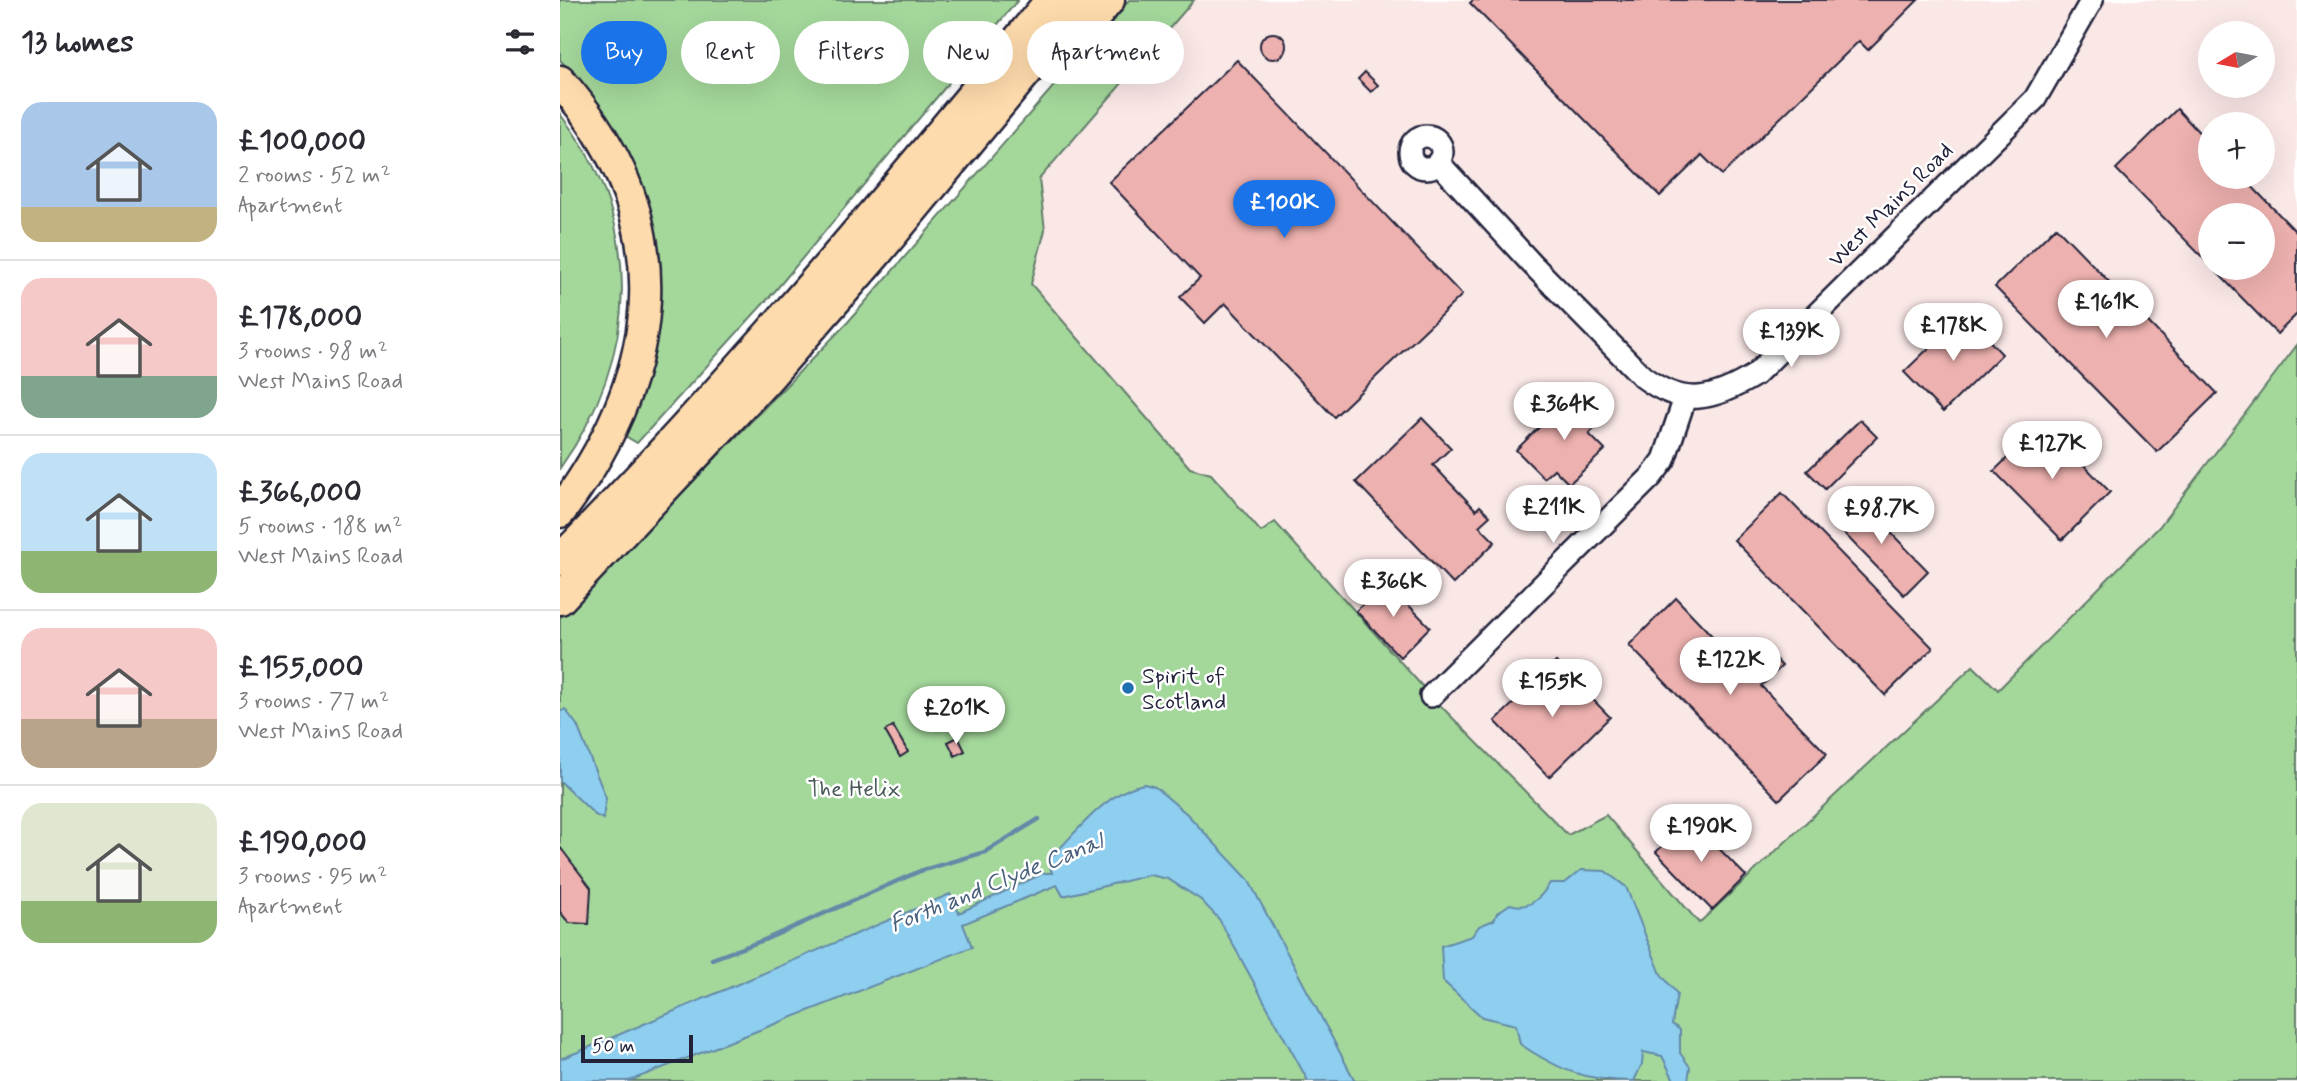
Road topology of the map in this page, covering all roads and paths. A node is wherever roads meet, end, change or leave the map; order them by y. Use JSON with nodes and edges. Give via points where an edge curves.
{"nodes":[{"id":1,"x":1051,"y":0,"type":"edge"},
{"id":2,"x":1086,"y":0,"type":"edge"},
{"id":3,"x":1109,"y":0,"type":"edge"},
{"id":4,"x":2092,"y":0,"type":"edge"},
{"id":5,"x":560,"y":82,"type":"edge"},
{"id":6,"x":1438,"y":162,"type":"dead end"},
{"id":7,"x":794,"y":348,"type":"junction"},
{"id":8,"x":1685,"y":398,"type":"junction"},
{"id":9,"x":560,"y":512,"type":"edge"},
{"id":10,"x":560,"y":561,"type":"edge"},
{"id":11,"x":560,"y":599,"type":"edge"},
{"id":12,"x":1432,"y":696,"type":"dead end"}],
"edges":[{"from":1,"to":10,"type":"highway","via":[[826,272]]},
{"from":2,"to":7,"type":"highway"},
{"from":3,"to":7,"type":"highway","via":[[1026,97]]},
{"from":4,"to":8,"type":"street","name":"West Mains Road","via":[[2035,99],[1755,375],[1732,389]]},
{"from":5,"to":9,"type":"highway","via":[[603,140],[621,176],[639,233],[645,304],[640,352],[623,407],[599,455]]},
{"from":6,"to":8,"type":"street","via":[[1643,377],[1663,392]]},
{"from":7,"to":11,"type":"highway"},
{"from":8,"to":12,"type":"street","via":[[1664,460],[1651,477]]}]}
